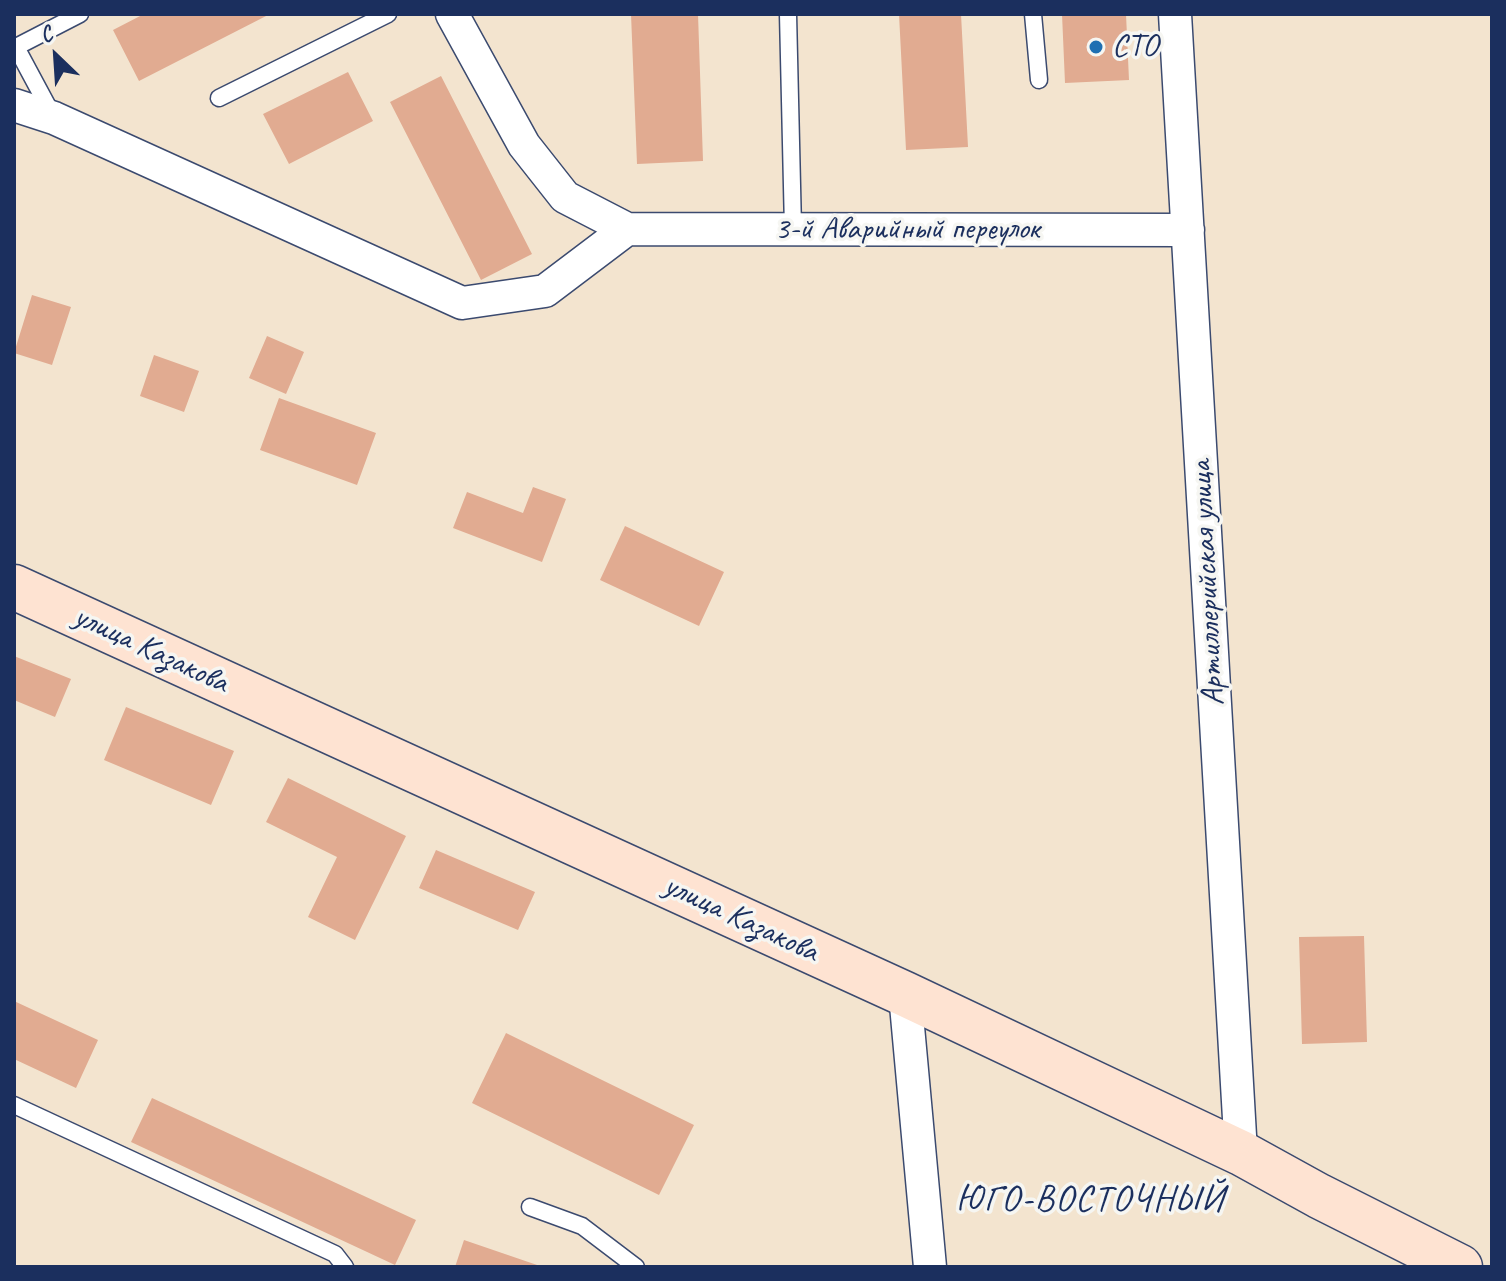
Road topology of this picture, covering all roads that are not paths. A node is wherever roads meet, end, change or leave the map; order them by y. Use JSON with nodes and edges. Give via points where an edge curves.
{"nodes":[{"id":1,"x":80,"y":14,"type":"edge"},
{"id":2,"x":388,"y":14,"type":"edge"},
{"id":3,"x":452,"y":14,"type":"edge"},
{"id":4,"x":788,"y":14,"type":"edge"},
{"id":5,"x":1033,"y":14,"type":"edge"},
{"id":6,"x":1175,"y":14,"type":"edge"},
{"id":7,"x":1039,"y":80,"type":"dead end"},
{"id":8,"x":219,"y":98,"type":"dead end"},
{"id":9,"x":14,"y":105,"type":"edge"},
{"id":10,"x":54,"y":118,"type":"junction"},
{"id":11,"x":627,"y":229,"type":"junction"},
{"id":12,"x":793,"y":229,"type":"junction"},
{"id":13,"x":1188,"y":230,"type":"junction"},
{"id":14,"x":14,"y":587,"type":"edge"},
{"id":15,"x":905,"y":994,"type":"junction"},
{"id":16,"x":14,"y":1105,"type":"edge"},
{"id":17,"x":1241,"y":1153,"type":"junction"},
{"id":18,"x":530,"y":1207,"type":"dead end"},
{"id":19,"x":345,"y":1267,"type":"edge"},
{"id":20,"x":636,"y":1267,"type":"edge"},
{"id":21,"x":930,"y":1267,"type":"edge"},
{"id":22,"x":1460,"y":1267,"type":"edge"}],
"edges":[{"from":1,"to":10,"type":"lane","via":[[16,47]]},
{"from":2,"to":8,"type":"lane"},
{"from":3,"to":11,"type":"street","via":[[524,145],[565,197]]},
{"from":4,"to":12,"type":"lane"},
{"from":5,"to":7,"type":"lane"},
{"from":6,"to":13,"type":"street","name":"Артиллерийская улица"},
{"from":9,"to":10,"type":"street"},
{"from":10,"to":11,"type":"street","via":[[462,303],[545,291]]},
{"from":11,"to":12,"type":"street","name":"3-й Аварийный переулок"},
{"from":12,"to":13,"type":"street","name":"3-й Аварийный переулок"},
{"from":13,"to":17,"type":"street","name":"Артиллерийская улица"},
{"from":14,"to":15,"type":"main road","name":"улица Казакова"},
{"from":15,"to":17,"type":"main road","name":"улица Казакова"},
{"from":15,"to":21,"type":"street"},
{"from":16,"to":19,"type":"lane","via":[[335,1254]]},
{"from":17,"to":22,"type":"main road","name":"улица Казакова"},
{"from":18,"to":20,"type":"lane","via":[[582,1226]]}]}
